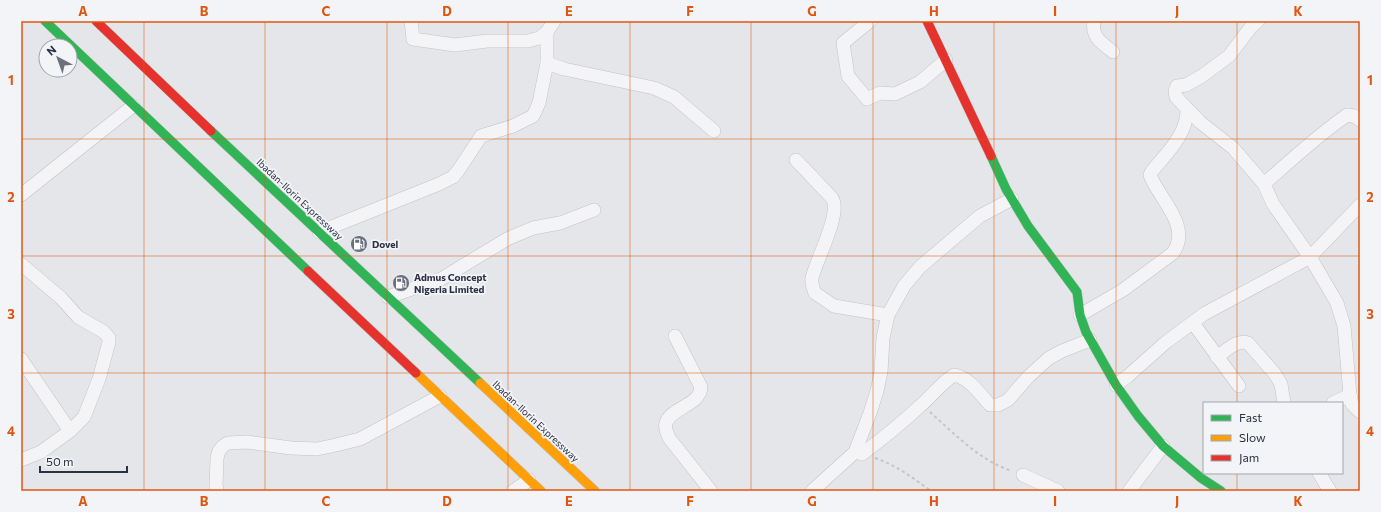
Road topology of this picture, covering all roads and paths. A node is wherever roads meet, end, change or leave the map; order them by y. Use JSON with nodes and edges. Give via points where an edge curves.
{"nodes":[{"id":1,"x":44,"y":21,"type":"edge"},
{"id":2,"x":96,"y":21,"type":"edge"},
{"id":3,"x":411,"y":21,"type":"edge"},
{"id":4,"x":870,"y":21,"type":"edge"},
{"id":5,"x":927,"y":21,"type":"edge"},
{"id":6,"x":1094,"y":21,"type":"edge"},
{"id":7,"x":1258,"y":21,"type":"edge"},
{"id":8,"x":550,"y":26,"type":"edge"},
{"id":9,"x":1113,"y":52,"type":"dead end"},
{"id":10,"x":946,"y":60,"type":"junction"},
{"id":11,"x":547,"y":63,"type":"junction"},
{"id":12,"x":133,"y":106,"type":"junction"},
{"id":13,"x":1187,"y":109,"type":"junction"},
{"id":14,"x":1360,"y":120,"type":"edge"},
{"id":15,"x":714,"y":131,"type":"dead end"},
{"id":16,"x":796,"y":160,"type":"dead end"},
{"id":17,"x":1264,"y":184,"type":"junction"},
{"id":18,"x":21,"y":195,"type":"edge"},
{"id":19,"x":1012,"y":199,"type":"junction"},
{"id":20,"x":1360,"y":205,"type":"edge"},
{"id":21,"x":594,"y":210,"type":"dead end"},
{"id":22,"x":319,"y":232,"type":"junction"},
{"id":23,"x":1310,"y":257,"type":"junction"},
{"id":24,"x":21,"y":264,"type":"edge"},
{"id":25,"x":388,"y":297,"type":"junction"},
{"id":26,"x":888,"y":315,"type":"junction"},
{"id":27,"x":1080,"y":315,"type":"junction"},
{"id":28,"x":1193,"y":323,"type":"junction"},
{"id":29,"x":675,"y":336,"type":"dead end"},
{"id":30,"x":1090,"y":340,"type":"junction"},
{"id":31,"x":1217,"y":357,"type":"junction"},
{"id":32,"x":21,"y":359,"type":"edge"},
{"id":33,"x":1116,"y":385,"type":"junction"},
{"id":34,"x":1239,"y":386,"type":"dead end"},
{"id":35,"x":1350,"y":395,"type":"junction"},
{"id":36,"x":440,"y":396,"type":"junction"},
{"id":37,"x":1284,"y":402,"type":"edge"},
{"id":38,"x":1335,"y":402,"type":"edge"},
{"id":39,"x":921,"y":405,"type":"junction"},
{"id":40,"x":1360,"y":412,"type":"edge"},
{"id":41,"x":70,"y":431,"type":"junction"},
{"id":42,"x":1163,"y":446,"type":"junction"},
{"id":43,"x":862,"y":454,"type":"joint"},
{"id":44,"x":21,"y":460,"type":"edge"},
{"id":45,"x":1319,"y":474,"type":"edge"},
{"id":46,"x":1023,"y":475,"type":"joint"},
{"id":47,"x":529,"y":480,"type":"junction"},
{"id":48,"x":1210,"y":484,"type":"edge"},
{"id":49,"x":217,"y":491,"type":"edge"},
{"id":50,"x":513,"y":491,"type":"edge"},
{"id":51,"x":541,"y":491,"type":"edge"},
{"id":52,"x":595,"y":491,"type":"edge"},
{"id":53,"x":711,"y":491,"type":"edge"},
{"id":54,"x":812,"y":491,"type":"edge"},
{"id":55,"x":931,"y":491,"type":"edge"},
{"id":56,"x":1058,"y":491,"type":"edge"},
{"id":57,"x":1129,"y":491,"type":"edge"},
{"id":58,"x":1330,"y":491,"type":"edge"}],
"edges":[{"from":1,"to":12,"type":"main road"},
{"from":2,"to":22,"type":"main road","name":"Ibadan-Ilorin Expressway"},
{"from":3,"to":8,"type":"street","via":[[413,39],[455,45],[487,41],[528,41],[539,38]]},
{"from":4,"to":10,"type":"street","via":[[843,43],[848,76],[867,99],[880,93],[895,94],[914,85]]},
{"from":5,"to":10,"type":"main road"},
{"from":6,"to":9,"type":"street","via":[[1097,39]]},
{"from":7,"to":13,"type":"street","via":[[1229,56],[1202,76],[1186,85],[1177,86],[1176,97]]},
{"from":8,"to":11,"type":"street"},
{"from":10,"to":19,"type":"main road"},
{"from":11,"to":15,"type":"street","via":[[654,88],[674,97]]},
{"from":11,"to":22,"type":"street","via":[[539,103],[533,116],[514,126],[481,136],[452,177]]},
{"from":12,"to":18,"type":"street"},
{"from":12,"to":36,"type":"main road"},
{"from":13,"to":17,"type":"street","via":[[1233,148]]},
{"from":13,"to":27,"type":"street","via":[[1185,124],[1171,149],[1150,175],[1178,226],[1178,247],[1123,290]]},
{"from":14,"to":17,"type":"street","via":[[1347,115]]},
{"from":16,"to":26,"type":"street","via":[[834,202],[832,223],[812,279],[815,293],[834,306]]},
{"from":17,"to":23,"type":"street","via":[[1273,204]]},
{"from":19,"to":26,"type":"street","via":[[980,216],[920,267],[904,286]]},
{"from":19,"to":27,"type":"main road","via":[[1028,226],[1078,292]]},
{"from":20,"to":23,"type":"street"},
{"from":21,"to":25,"type":"street","via":[[560,223],[533,228],[507,239],[441,279]]},
{"from":22,"to":25,"type":"main road","name":"Ibadan-Ilorin Expressway"},
{"from":23,"to":28,"type":"street","via":[[1204,314]]},
{"from":23,"to":35,"type":"street","via":[[1337,303],[1344,326]]},
{"from":24,"to":41,"type":"street","via":[[61,298],[78,317],[104,332],[109,338],[99,379],[84,417]]},
{"from":25,"to":52,"type":"main road","name":"Ibadan-Ilorin Expressway"},
{"from":26,"to":54,"type":"street","via":[[877,392],[855,452]]},
{"from":27,"to":30,"type":"main road"},
{"from":28,"to":31,"type":"street"},
{"from":28,"to":33,"type":"street"},
{"from":29,"to":53,"type":"street","via":[[701,387],[701,393],[670,417],[666,423],[666,431]]},
{"from":30,"to":33,"type":"main road"},
{"from":30,"to":39,"type":"street","via":[[1049,358],[1008,400],[998,405],[990,405],[968,381],[954,375]]},
{"from":31,"to":34,"type":"street"},
{"from":31,"to":37,"type":"street","via":[[1239,342],[1248,343],[1275,374],[1281,384]]},
{"from":32,"to":41,"type":"street"},
{"from":33,"to":42,"type":"main road"},
{"from":35,"to":38,"type":"street"},
{"from":35,"to":40,"type":"street","via":[[1352,404]]},
{"from":36,"to":47,"type":"main road"},
{"from":36,"to":49,"type":"street","via":[[360,439],[336,445],[317,449],[247,442],[228,443],[219,451],[217,458]]},
{"from":39,"to":43,"type":"street","via":[[892,432]]},
{"from":39,"to":46,"type":"path","via":[[988,460]]},
{"from":41,"to":44,"type":"street","via":[[41,452]]},
{"from":42,"to":48,"type":"main road"},
{"from":42,"to":57,"type":"street"},
{"from":43,"to":55,"type":"path","via":[[884,461]]},
{"from":45,"to":58,"type":"street"},
{"from":46,"to":56,"type":"street"},
{"from":47,"to":50,"type":"street"},
{"from":47,"to":51,"type":"main road"}]}
